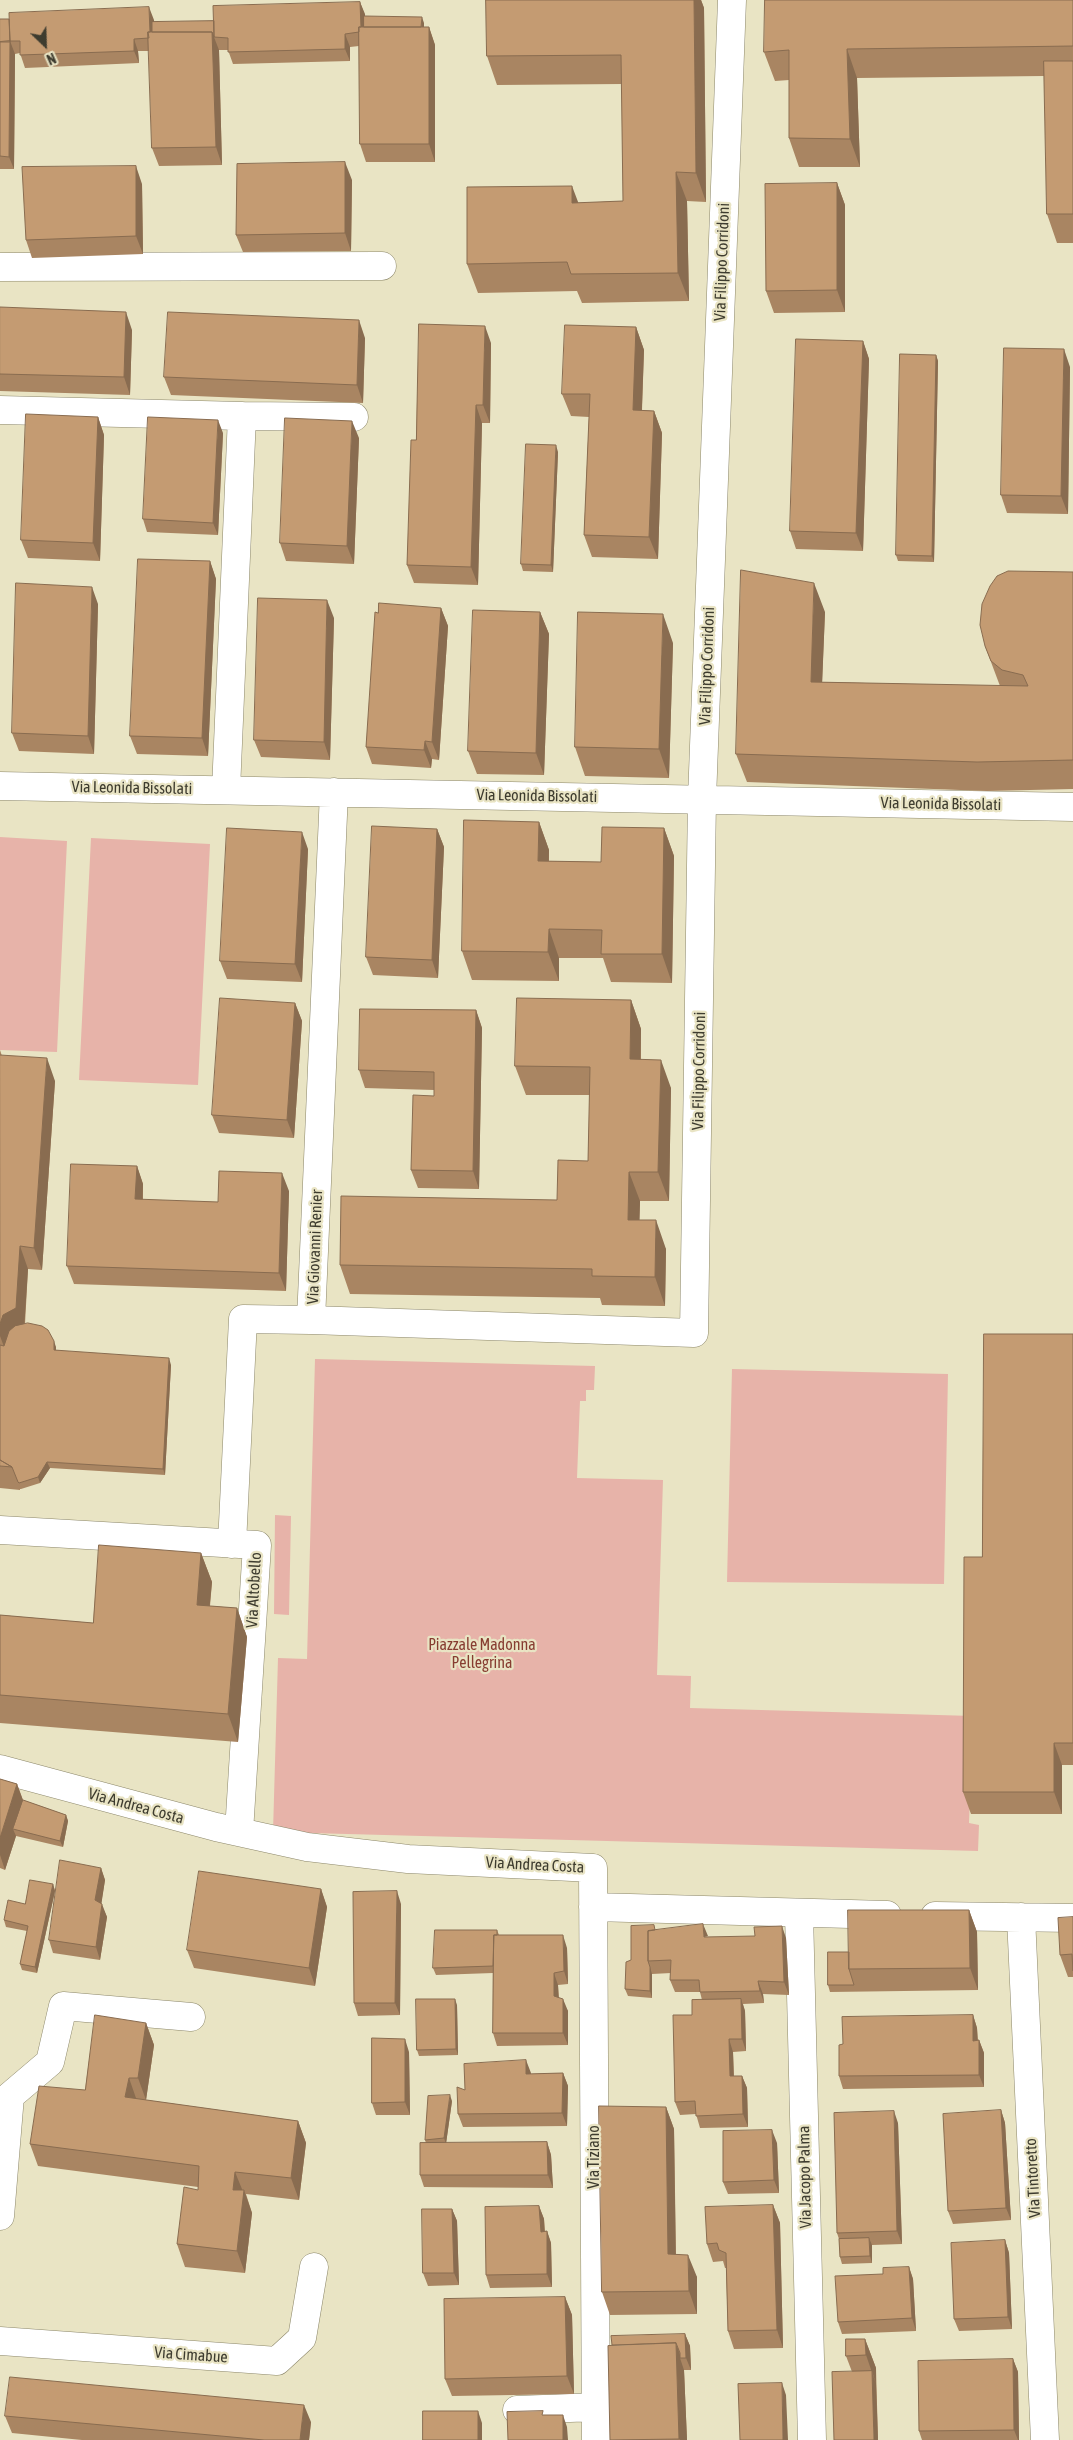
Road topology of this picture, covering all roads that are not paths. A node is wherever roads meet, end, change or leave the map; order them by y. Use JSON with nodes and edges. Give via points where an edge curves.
{"nodes":[{"id":1,"x":732,"y":0,"type":"edge"},
{"id":2,"x":382,"y":266,"type":"dead end"},
{"id":3,"x":0,"y":267,"type":"edge"},
{"id":4,"x":0,"y":410,"type":"edge"},
{"id":5,"x":242,"y":416,"type":"junction"},
{"id":6,"x":354,"y":417,"type":"dead end"},
{"id":7,"x":0,"y":786,"type":"edge"},
{"id":8,"x":226,"y":790,"type":"junction"},
{"id":9,"x":334,"y":792,"type":"junction"},
{"id":10,"x":702,"y":799,"type":"junction"},
{"id":11,"x":1073,"y":807,"type":"edge"},
{"id":12,"x":311,"y":1320,"type":"junction"},
{"id":13,"x":694,"y":1333,"type":"joint"},
{"id":14,"x":0,"y":1530,"type":"edge"},
{"id":15,"x":227,"y":1543,"type":"junction"},
{"id":16,"x":0,"y":1769,"type":"edge"},
{"id":17,"x":239,"y":1832,"type":"junction"},
{"id":18,"x":593,"y":1907,"type":"junction"},
{"id":19,"x":798,"y":1913,"type":"junction"},
{"id":20,"x":1021,"y":1917,"type":"junction"},
{"id":21,"x":1073,"y":1918,"type":"edge"},
{"id":22,"x":191,"y":2016,"type":"dead end"},
{"id":23,"x":0,"y":2216,"type":"edge"},
{"id":24,"x":314,"y":2267,"type":"dead end"},
{"id":25,"x":0,"y":2341,"type":"edge"},
{"id":26,"x":596,"y":2407,"type":"junction"},
{"id":27,"x":517,"y":2410,"type":"edge"},
{"id":28,"x":596,"y":2440,"type":"edge"},
{"id":29,"x":812,"y":2440,"type":"edge"},
{"id":30,"x":1046,"y":2440,"type":"edge"}],
"edges":[{"from":1,"to":10,"type":"street","name":"Via Filippo Corridoni"},
{"from":2,"to":3,"type":"street"},
{"from":4,"to":5,"type":"street"},
{"from":5,"to":6,"type":"street"},
{"from":5,"to":8,"type":"street"},
{"from":7,"to":8,"type":"street","name":"Via Leonida Bissolati"},
{"from":8,"to":9,"type":"street","name":"Via Leonida Bissolati"},
{"from":9,"to":10,"type":"street","name":"Via Leonida Bissolati"},
{"from":9,"to":12,"type":"street","name":"Via Giovanni Renier"},
{"from":10,"to":11,"type":"street","name":"Via Leonida Bissolati"},
{"from":10,"to":13,"type":"street","name":"Via Filippo Corridoni"},
{"from":12,"to":13,"type":"street","name":"Via Giovanni Renier"},
{"from":12,"to":15,"type":"street","via":[[243,1319]]},
{"from":14,"to":15,"type":"street","name":"Via Altobello"},
{"from":15,"to":17,"type":"street","name":"Via Altobello","via":[[257,1545]]},
{"from":16,"to":17,"type":"street","name":"Via Andrea Costa"},
{"from":17,"to":18,"type":"street","name":"Via Andrea Costa","via":[[307,1847],[408,1859],[593,1868]]},
{"from":18,"to":19,"type":"street"},
{"from":18,"to":26,"type":"street","name":"Via Tiziano"},
{"from":19,"to":20,"type":"street"},
{"from":19,"to":29,"type":"street","name":"Via Jacopo Palma"},
{"from":20,"to":21,"type":"street"},
{"from":20,"to":30,"type":"street","name":"Via Tintoretto"},
{"from":22,"to":23,"type":"street","via":[[63,2006],[50,2062],[10,2096]]},
{"from":24,"to":25,"type":"street","name":"Via Cimabue","via":[[302,2338],[276,2361]]},
{"from":26,"to":27,"type":"street"},
{"from":26,"to":28,"type":"street","name":"Via Tiziano"}]}
